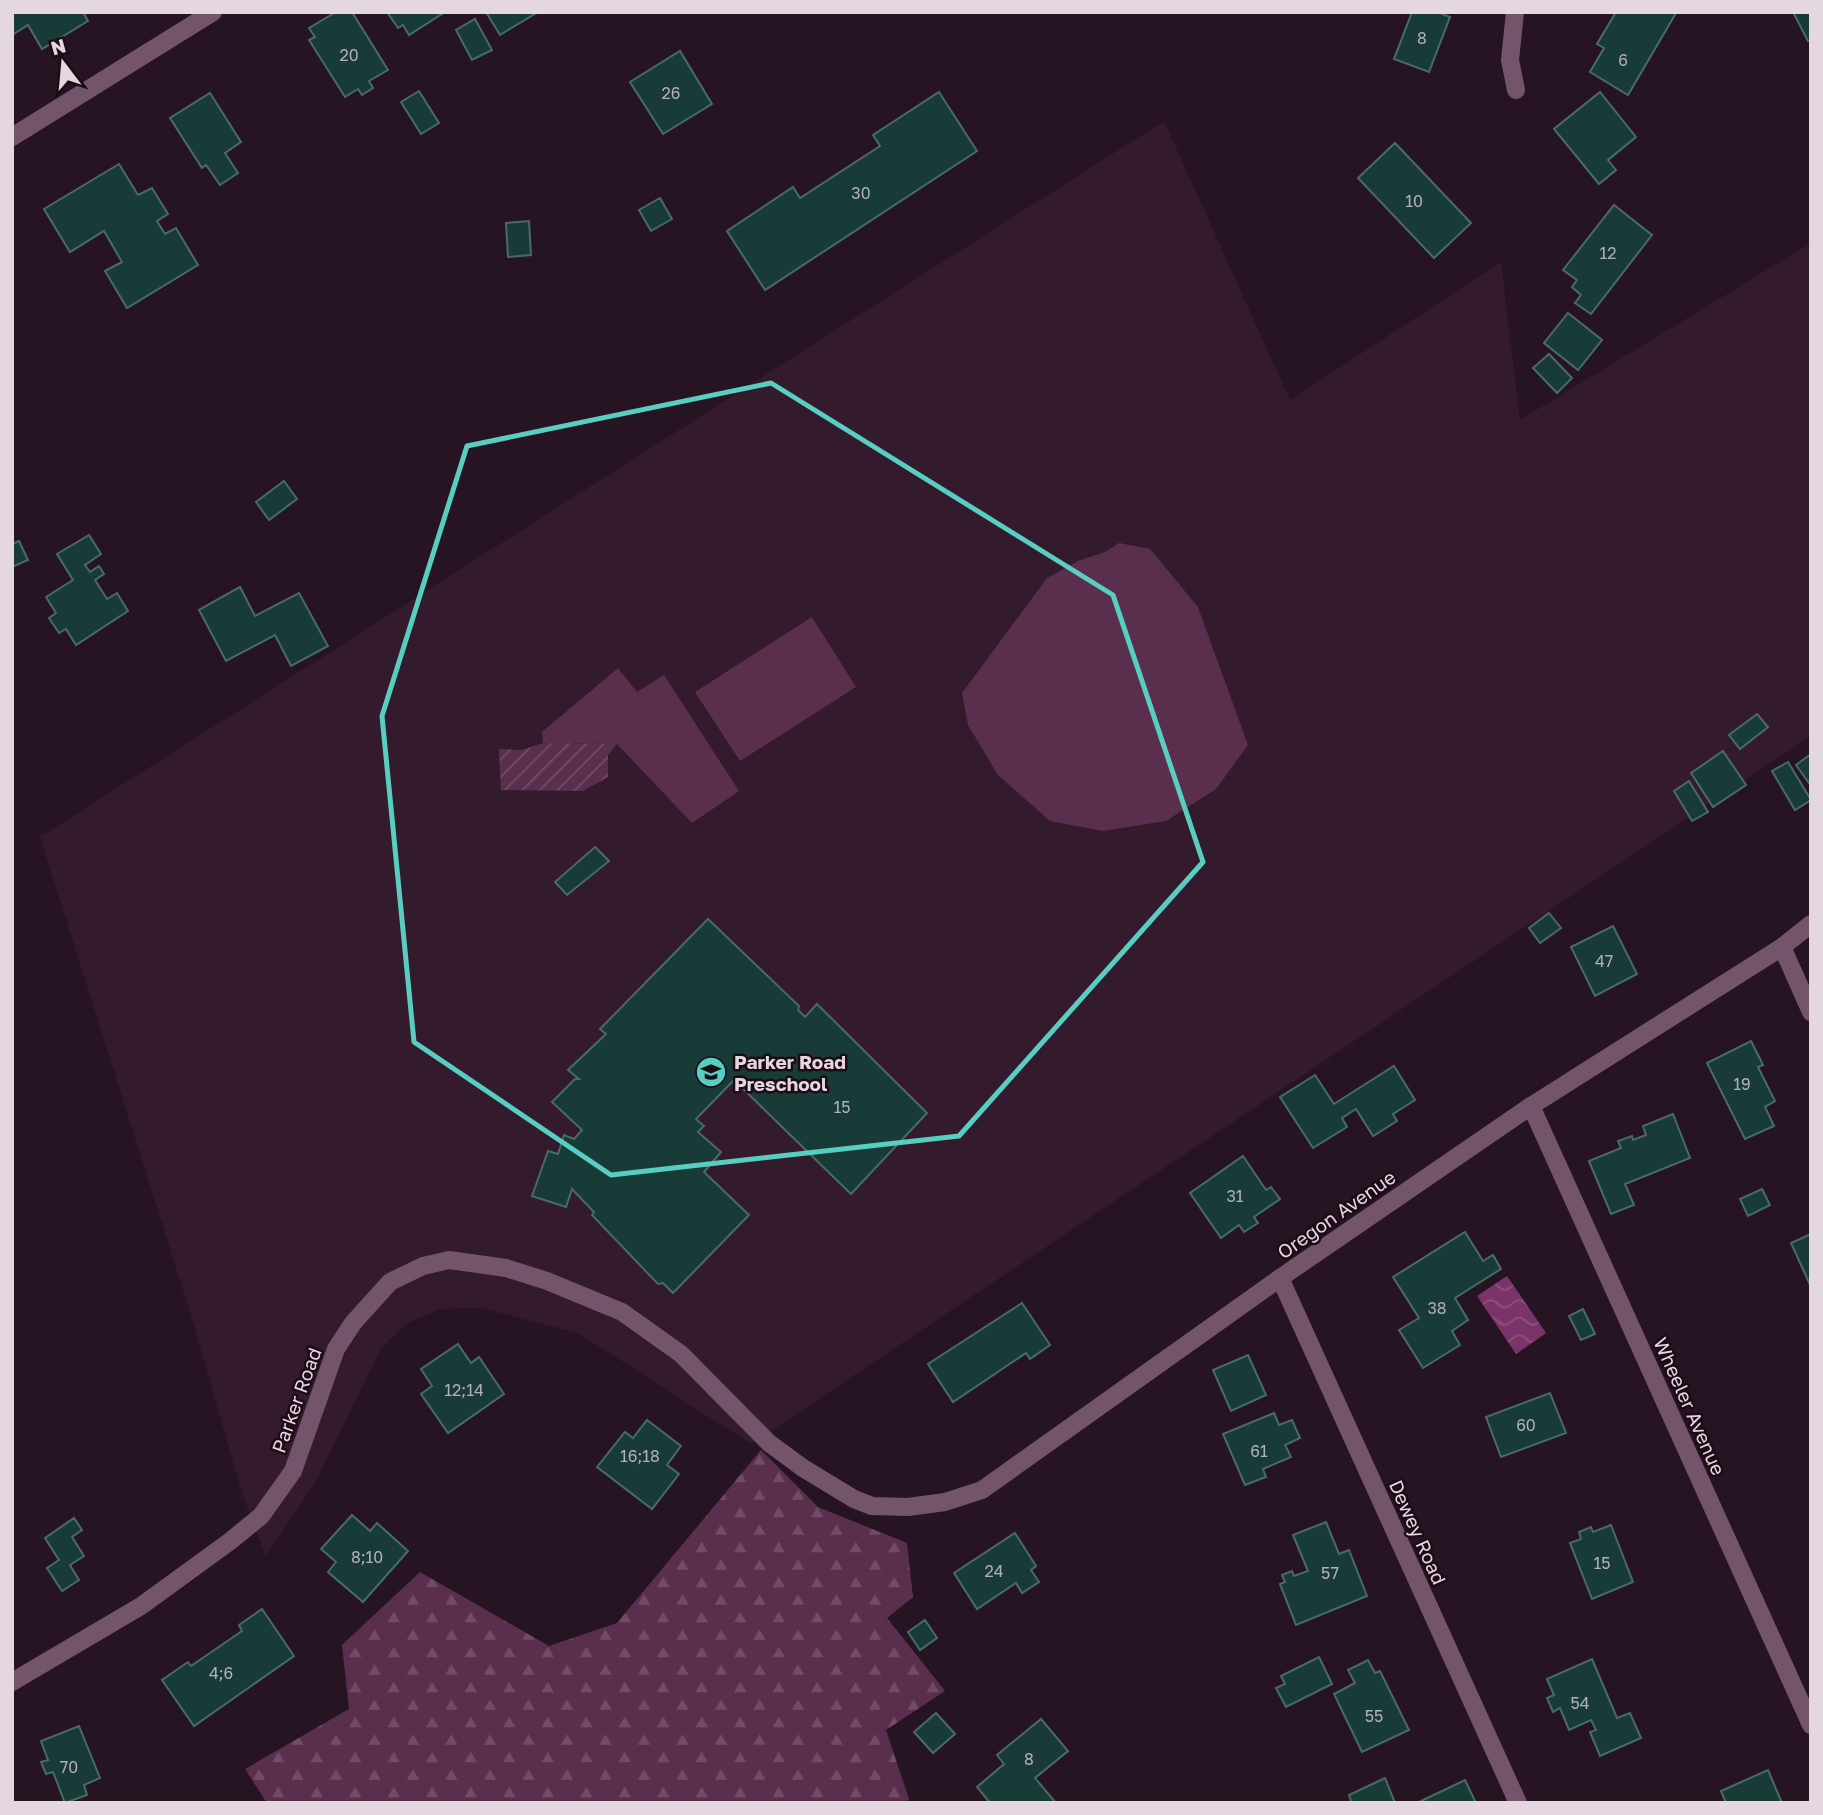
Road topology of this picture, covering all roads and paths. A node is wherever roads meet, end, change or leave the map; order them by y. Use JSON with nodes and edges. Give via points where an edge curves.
{"nodes":[{"id":1,"x":213,"y":12,"type":"edge"},
{"id":2,"x":1515,"y":12,"type":"edge"},
{"id":3,"x":1517,"y":90,"type":"dead end"},
{"id":4,"x":12,"y":137,"type":"edge"},
{"id":5,"x":1811,"y":924,"type":"edge"},
{"id":6,"x":1782,"y":947,"type":"junction"},
{"id":7,"x":1811,"y":1012,"type":"edge"},
{"id":8,"x":1531,"y":1106,"type":"junction"},
{"id":9,"x":1280,"y":1278,"type":"junction"},
{"id":10,"x":876,"y":1506,"type":"joint"},
{"id":11,"x":12,"y":1682,"type":"edge"},
{"id":12,"x":1811,"y":1725,"type":"edge"},
{"id":13,"x":1518,"y":1803,"type":"edge"}],
"edges":[{"from":1,"to":4,"type":"street"},
{"from":2,"to":3,"type":"street","via":[[1510,60]]},
{"from":5,"to":6,"type":"street","name":"Oregon Avenue"},
{"from":6,"to":7,"type":"street"},
{"from":6,"to":8,"type":"street","name":"Oregon Avenue"},
{"from":8,"to":9,"type":"street","name":"Oregon Avenue"},
{"from":8,"to":12,"type":"street","name":"Wheeler Avenue"},
{"from":9,"to":10,"type":"street","name":"Oregon Avenue","via":[[982,1490],[926,1506]]},
{"from":9,"to":13,"type":"street","name":"Dewey Road"},
{"from":10,"to":11,"type":"street","name":"Parker Road","via":[[854,1499],[777,1450],[681,1354],[622,1311],[506,1268],[449,1260],[390,1282],[353,1323],[336,1349],[293,1471],[261,1516],[141,1606]]}]}
